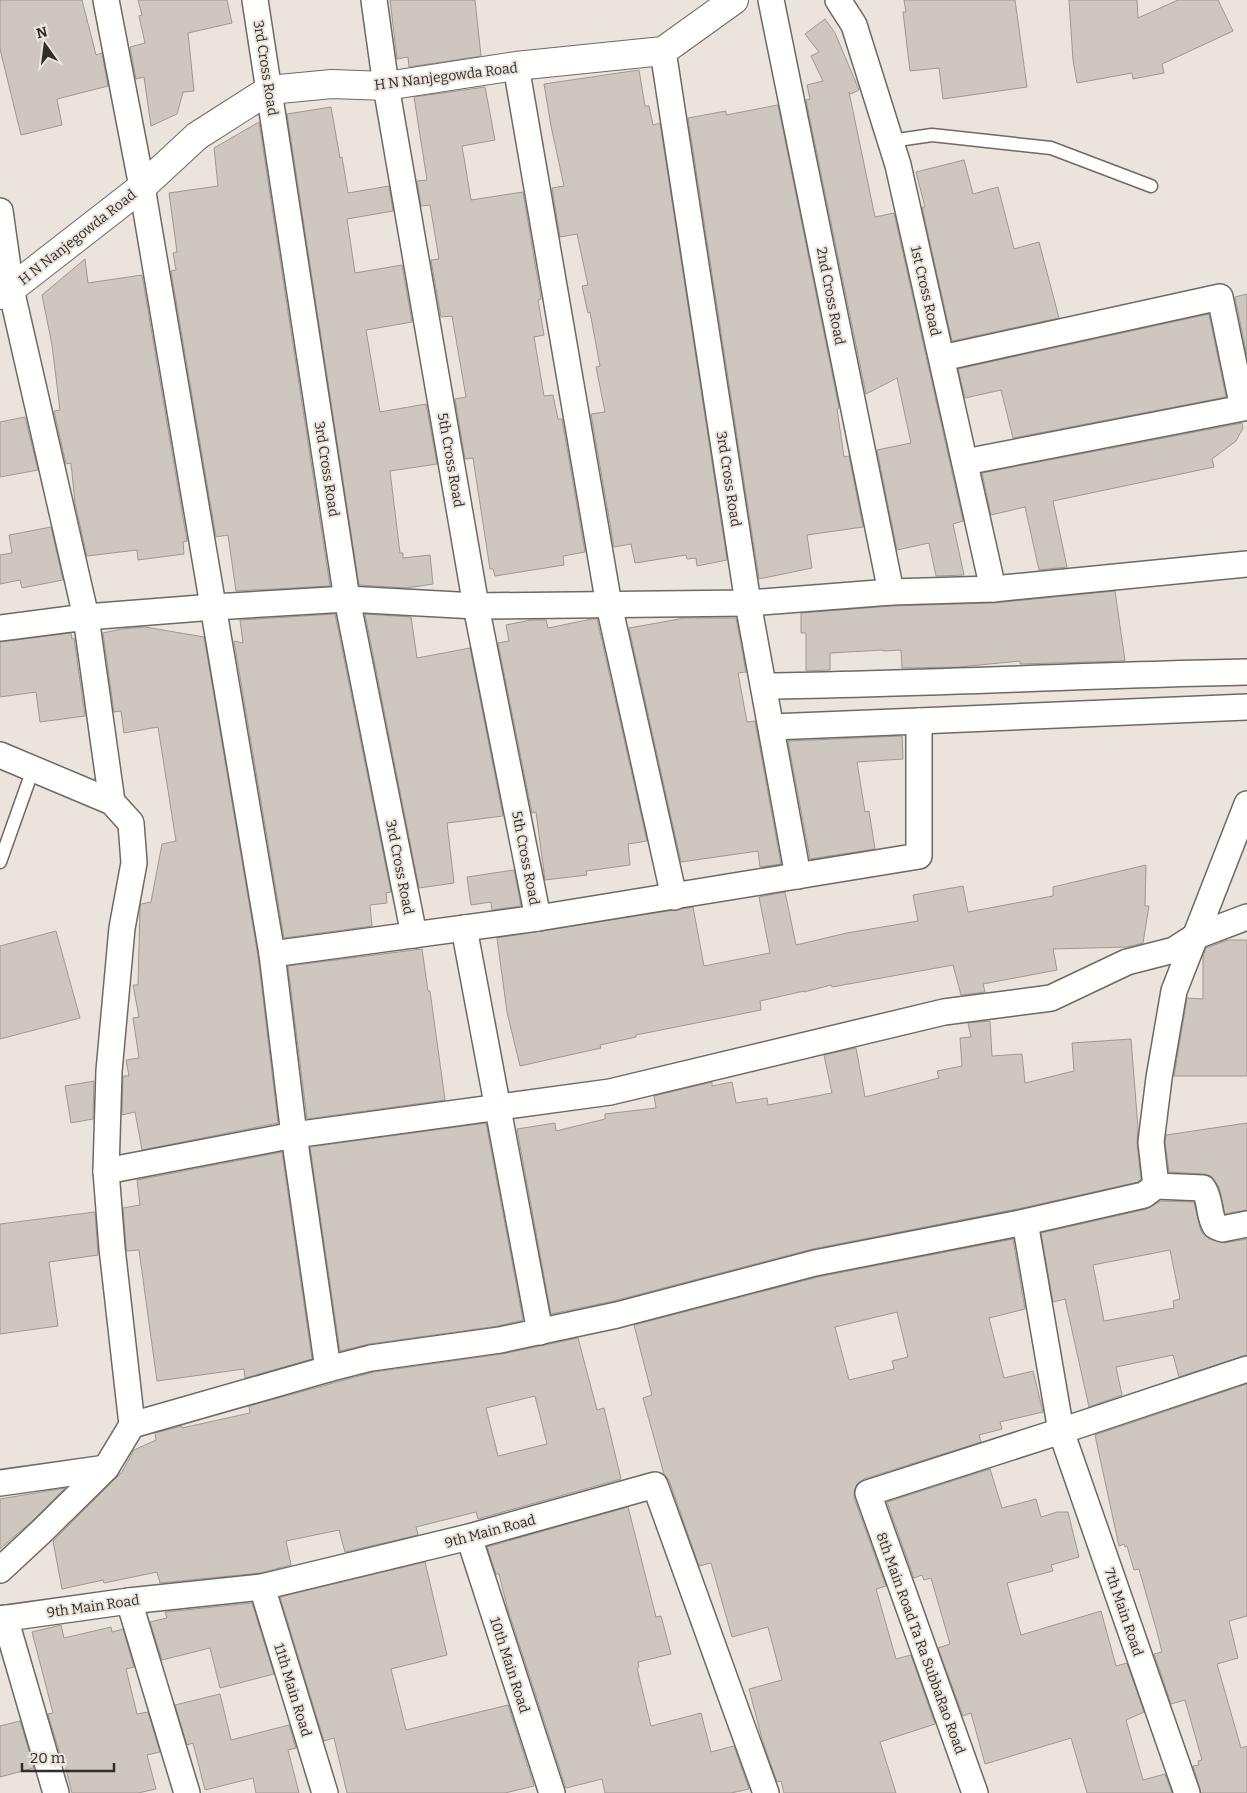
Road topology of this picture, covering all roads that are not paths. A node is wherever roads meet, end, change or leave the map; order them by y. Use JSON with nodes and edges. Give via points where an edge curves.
{"nodes":[{"id":1,"x":106,"y":0,"type":"edge"},
{"id":2,"x":255,"y":0,"type":"edge"},
{"id":3,"x":374,"y":0,"type":"edge"},
{"id":4,"x":734,"y":0,"type":"edge"},
{"id":5,"x":771,"y":0,"type":"edge"},
{"id":6,"x":838,"y":0,"type":"edge"},
{"id":7,"x":663,"y":51,"type":"junction"},
{"id":8,"x":516,"y":66,"type":"junction"},
{"id":9,"x":386,"y":86,"type":"junction"},
{"id":10,"x":269,"y":90,"type":"junction"},
{"id":11,"x":891,"y":142,"type":"junction"},
{"id":12,"x":1151,"y":186,"type":"dead end"},
{"id":13,"x":142,"y":187,"type":"junction"},
{"id":14,"x":0,"y":211,"type":"edge"},
{"id":15,"x":6,"y":292,"type":"edge"},
{"id":16,"x":942,"y":358,"type":"junction"},
{"id":17,"x":965,"y":462,"type":"junction"},
{"id":18,"x":1247,"y":564,"type":"edge"},
{"id":19,"x":993,"y":589,"type":"junction"},
{"id":20,"x":891,"y":592,"type":"junction"},
{"id":21,"x":347,"y":599,"type":"junction"},
{"id":22,"x":748,"y":603,"type":"junction"},
{"id":23,"x":610,"y":605,"type":"junction"},
{"id":24,"x":476,"y":606,"type":"junction"},
{"id":25,"x":214,"y":607,"type":"junction"},
{"id":26,"x":86,"y":617,"type":"junction"},
{"id":27,"x":0,"y":628,"type":"edge"},
{"id":28,"x":1247,"y":672,"type":"edge"},
{"id":29,"x":764,"y":686,"type":"junction"},
{"id":30,"x":1247,"y":708,"type":"edge"},
{"id":31,"x":919,"y":721,"type":"junction"},
{"id":32,"x":772,"y":727,"type":"junction"},
{"id":33,"x":0,"y":755,"type":"edge"},
{"id":34,"x":33,"y":769,"type":"junction"},
{"id":35,"x":112,"y":802,"type":"junction"},
{"id":36,"x":1247,"y":804,"type":"edge"},
{"id":37,"x":0,"y":862,"type":"edge"},
{"id":38,"x":798,"y":876,"type":"junction"},
{"id":39,"x":674,"y":897,"type":"junction"},
{"id":40,"x":1247,"y":916,"type":"edge"},
{"id":41,"x":538,"y":918,"type":"junction"},
{"id":42,"x":464,"y":928,"type":"junction"},
{"id":43,"x":414,"y":935,"type":"junction"},
{"id":44,"x":1194,"y":936,"type":"junction"},
{"id":45,"x":272,"y":954,"type":"junction"},
{"id":46,"x":497,"y":1108,"type":"junction"},
{"id":47,"x":294,"y":1135,"type":"junction"},
{"id":48,"x":106,"y":1171,"type":"junction"},
{"id":49,"x":1156,"y":1186,"type":"junction"},
{"id":50,"x":1025,"y":1222,"type":"junction"},
{"id":51,"x":1247,"y":1224,"type":"edge"},
{"id":52,"x":540,"y":1332,"type":"junction"},
{"id":53,"x":328,"y":1369,"type":"junction"},
{"id":54,"x":1247,"y":1369,"type":"edge"},
{"id":55,"x":132,"y":1425,"type":"junction"},
{"id":56,"x":1061,"y":1432,"type":"junction"},
{"id":57,"x":106,"y":1468,"type":"junction"},
{"id":58,"x":0,"y":1483,"type":"edge"},
{"id":59,"x":469,"y":1537,"type":"junction"},
{"id":60,"x":0,"y":1570,"type":"edge"},
{"id":61,"x":262,"y":1587,"type":"junction"},
{"id":62,"x":129,"y":1601,"type":"junction"},
{"id":63,"x":3,"y":1618,"type":"edge"},
{"id":64,"x":56,"y":1793,"type":"edge"},
{"id":65,"x":187,"y":1793,"type":"edge"},
{"id":66,"x":325,"y":1793,"type":"edge"},
{"id":67,"x":552,"y":1793,"type":"edge"},
{"id":68,"x":766,"y":1793,"type":"edge"},
{"id":69,"x":974,"y":1793,"type":"edge"},
{"id":70,"x":1187,"y":1793,"type":"edge"}],
"edges":[{"from":1,"to":13,"type":"street"},
{"from":2,"to":10,"type":"street","name":"3rd Cross Road"},
{"from":3,"to":9,"type":"street","name":"5th Cross Road"},
{"from":4,"to":7,"type":"street","name":"H N Nanjegowda Road"},
{"from":5,"to":20,"type":"street","name":"2nd Cross Road"},
{"from":6,"to":11,"type":"street","name":"1st Cross Road","via":[[854,25]]},
{"from":7,"to":8,"type":"street","name":"H N Nanjegowda Road"},
{"from":7,"to":22,"type":"street","name":"3rd Cross Road"},
{"from":8,"to":9,"type":"street","name":"H N Nanjegowda Road"},
{"from":8,"to":23,"type":"street"},
{"from":9,"to":10,"type":"street","name":"H N Nanjegowda Road","via":[[332,84]]},
{"from":9,"to":24,"type":"street","name":"5th Cross Road"},
{"from":10,"to":13,"type":"street","name":"H N Nanjegowda Road","via":[[197,136]]},
{"from":10,"to":21,"type":"street","name":"3rd Cross Road"},
{"from":11,"to":12,"type":"lane","via":[[932,135],[1051,148]]},
{"from":11,"to":16,"type":"street","name":"1st Cross Road"},
{"from":13,"to":15,"type":"street","name":"H N Nanjegowda Road"},
{"from":13,"to":25,"type":"street"},
{"from":14,"to":15,"type":"street"},
{"from":15,"to":26,"type":"street"},
{"from":16,"to":17,"type":"street","name":"1st Cross Road"},
{"from":16,"to":17,"type":"street","via":[[1220,297],[1243,408]]},
{"from":17,"to":19,"type":"street","name":"1st Cross Road"},
{"from":18,"to":19,"type":"street"},
{"from":19,"to":20,"type":"street"},
{"from":20,"to":22,"type":"street"},
{"from":21,"to":24,"type":"street"},
{"from":21,"to":25,"type":"street"},
{"from":21,"to":43,"type":"street","name":"3rd Cross Road"},
{"from":22,"to":23,"type":"street"},
{"from":22,"to":29,"type":"street","name":"3rd Cross Road"},
{"from":23,"to":24,"type":"street"},
{"from":23,"to":39,"type":"street"},
{"from":24,"to":41,"type":"street","name":"5th Cross Road"},
{"from":25,"to":26,"type":"street"},
{"from":25,"to":45,"type":"street"},
{"from":26,"to":27,"type":"street"},
{"from":26,"to":35,"type":"street"},
{"from":28,"to":29,"type":"street"},
{"from":29,"to":32,"type":"street","name":"3rd Cross Road"},
{"from":30,"to":31,"type":"street"},
{"from":31,"to":32,"type":"street"},
{"from":31,"to":38,"type":"street","via":[[919,856]]},
{"from":32,"to":38,"type":"street","name":"3rd Cross Road"},
{"from":33,"to":34,"type":"street"},
{"from":34,"to":35,"type":"street"},
{"from":34,"to":37,"type":"lane"},
{"from":35,"to":48,"type":"street","via":[[131,823],[134,863],[122,928],[109,1071]]},
{"from":36,"to":44,"type":"street"},
{"from":38,"to":39,"type":"street"},
{"from":39,"to":41,"type":"street"},
{"from":40,"to":44,"type":"street"},
{"from":41,"to":42,"type":"street"},
{"from":42,"to":43,"type":"street"},
{"from":42,"to":46,"type":"street"},
{"from":43,"to":45,"type":"street"},
{"from":44,"to":46,"type":"street","via":[[1174,950],[1128,962],[1050,998],[944,1012],[610,1092]]},
{"from":44,"to":49,"type":"street","via":[[1174,991],[1158,1078],[1151,1142]]},
{"from":45,"to":47,"type":"street"},
{"from":46,"to":47,"type":"street"},
{"from":46,"to":52,"type":"street"},
{"from":47,"to":48,"type":"street"},
{"from":47,"to":53,"type":"street"},
{"from":48,"to":55,"type":"street"},
{"from":49,"to":50,"type":"street","via":[[1144,1195]]},
{"from":49,"to":51,"type":"street","via":[[1203,1188],[1215,1226],[1222,1229]]},
{"from":50,"to":52,"type":"street","via":[[814,1263]]},
{"from":50,"to":56,"type":"street","name":"7th Main Road"},
{"from":52,"to":53,"type":"street","via":[[371,1358]]},
{"from":53,"to":55,"type":"street"},
{"from":54,"to":56,"type":"street"},
{"from":55,"to":57,"type":"street"},
{"from":56,"to":69,"type":"street","name":"8th Main Road Ta Ra SubbaRao Road","via":[[868,1493]]},
{"from":56,"to":70,"type":"street","name":"7th Main Road"},
{"from":57,"to":58,"type":"street"},
{"from":57,"to":60,"type":"street"},
{"from":59,"to":61,"type":"street","name":"9th Main Road"},
{"from":59,"to":67,"type":"street","name":"10th Main Road"},
{"from":59,"to":68,"type":"street","name":"9th Main Road","via":[[655,1485]]},
{"from":61,"to":62,"type":"street","name":"9th Main Road"},
{"from":61,"to":66,"type":"street","name":"11th Main Road"},
{"from":62,"to":63,"type":"street","name":"9th Main Road"},
{"from":62,"to":65,"type":"street"},
{"from":63,"to":64,"type":"street"}]}
